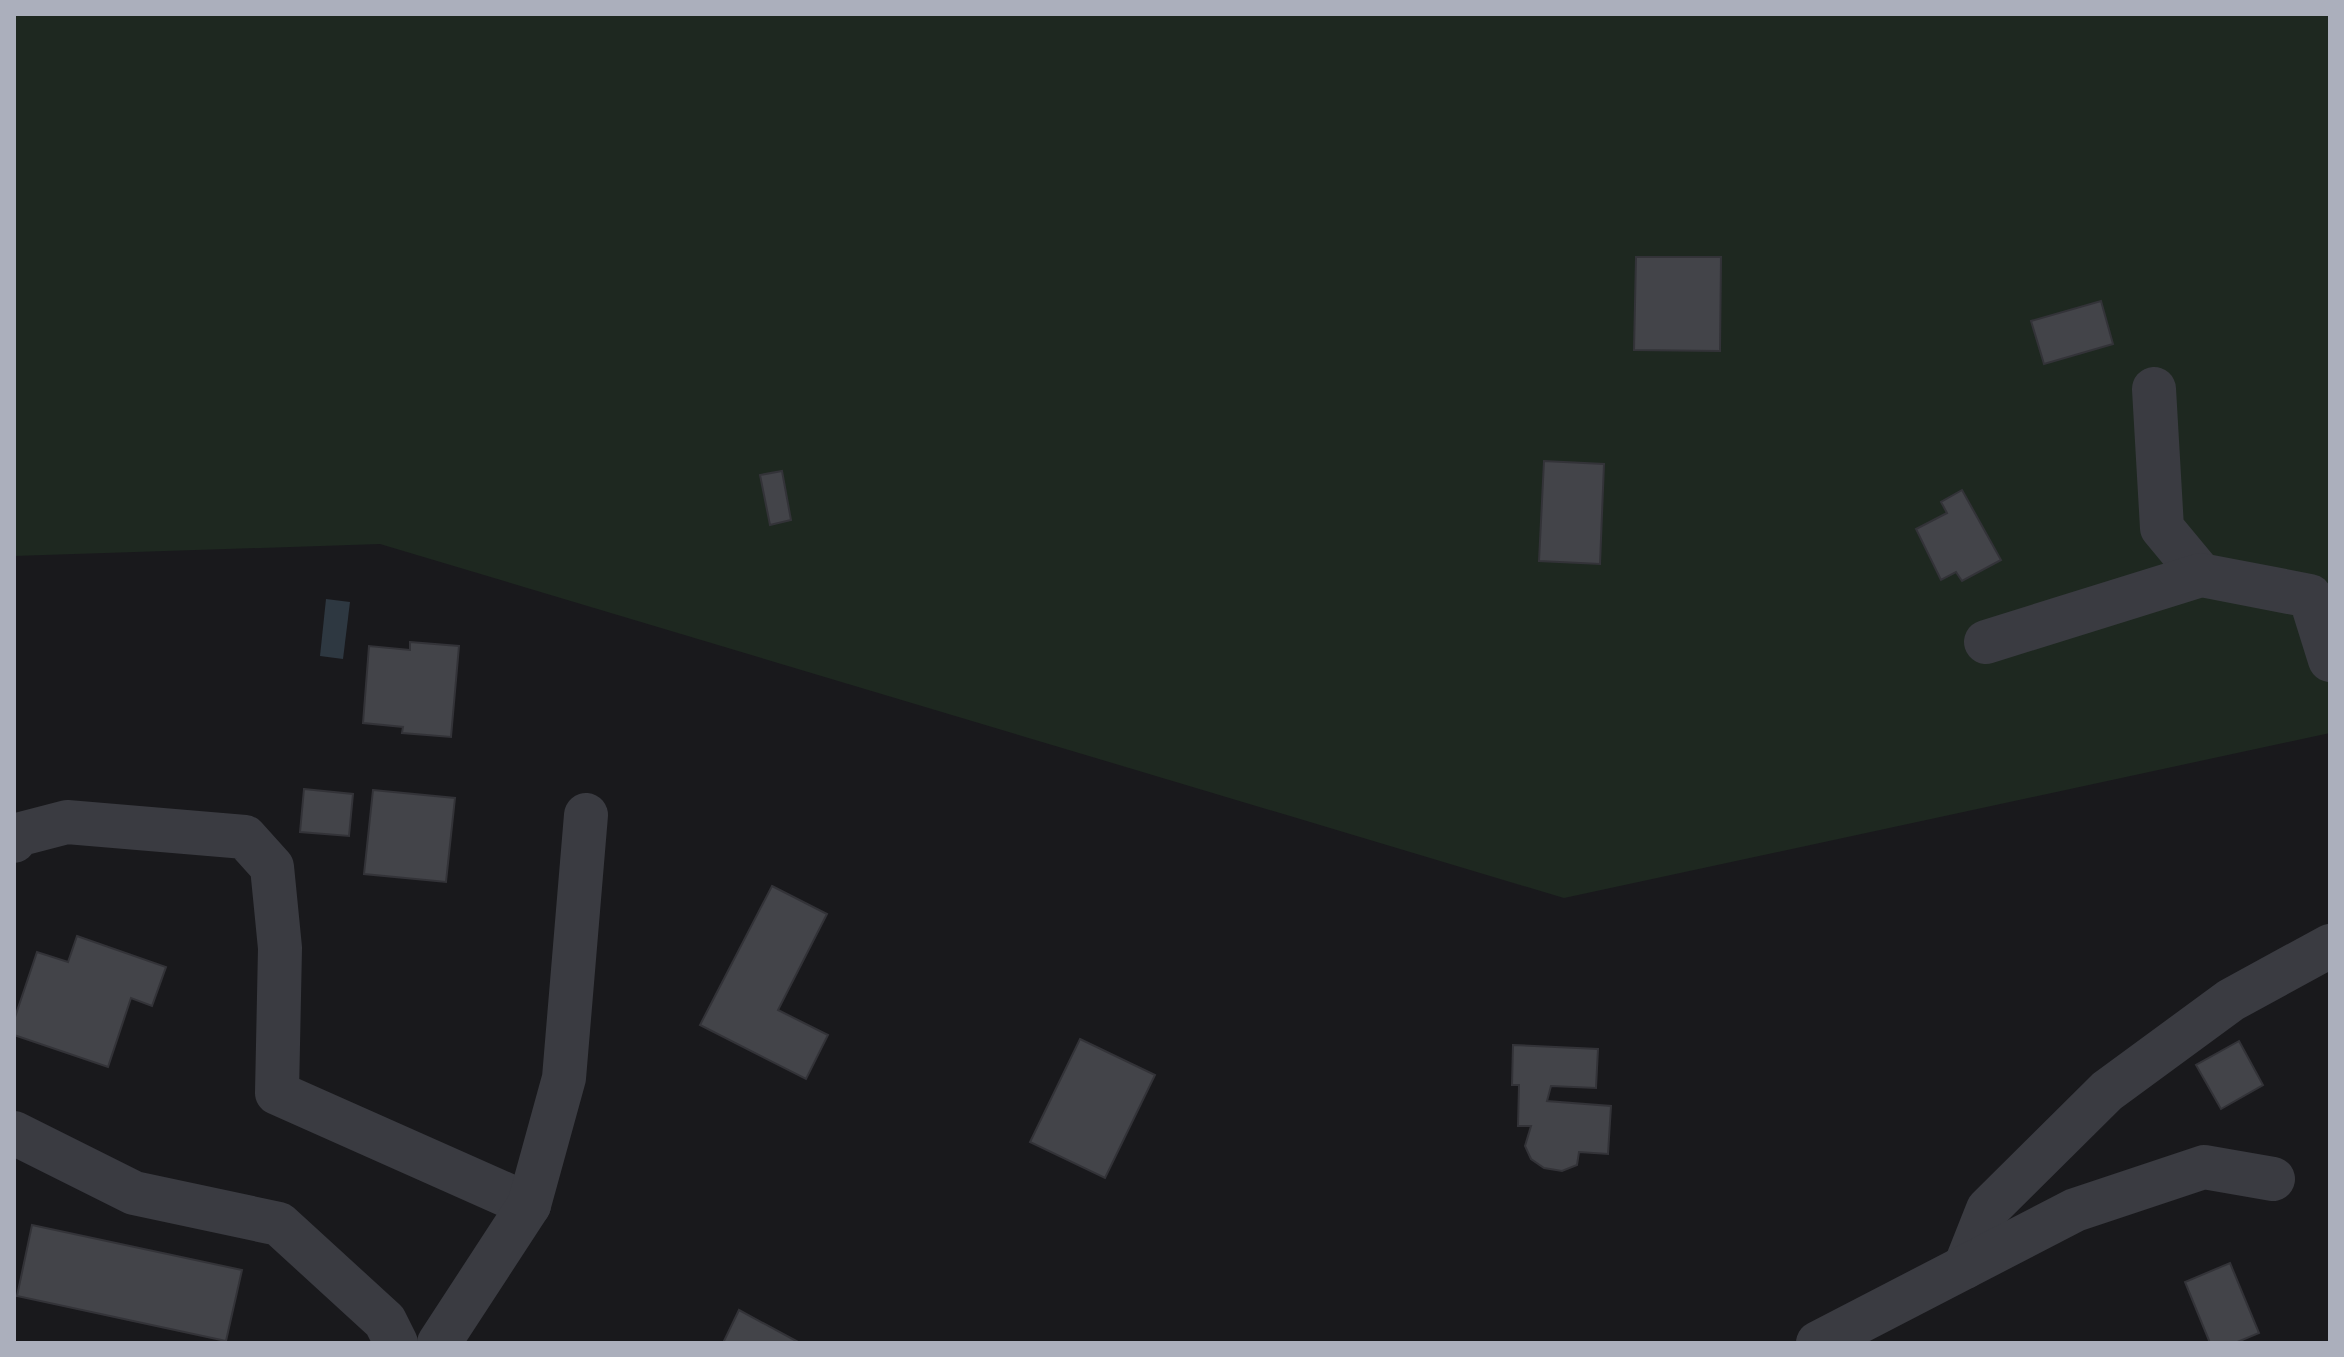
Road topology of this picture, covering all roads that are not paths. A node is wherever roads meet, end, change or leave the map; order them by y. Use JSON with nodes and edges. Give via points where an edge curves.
{"nodes":[{"id":1,"x":2154,"y":389,"type":"dead end"},
{"id":2,"x":2201,"y":575,"type":"junction"},
{"id":3,"x":1986,"y":642,"type":"dead end"},
{"id":4,"x":2330,"y":660,"type":"edge"},
{"id":5,"x":586,"y":815,"type":"dead end"},
{"id":6,"x":14,"y":841,"type":"edge"},
{"id":7,"x":2330,"y":946,"type":"edge"},
{"id":8,"x":14,"y":1133,"type":"edge"},
{"id":9,"x":2273,"y":1179,"type":"dead end"},
{"id":10,"x":529,"y":1205,"type":"junction"},
{"id":11,"x":1965,"y":1267,"type":"junction"},
{"id":12,"x":396,"y":1343,"type":"edge"},
{"id":13,"x":439,"y":1343,"type":"edge"},
{"id":14,"x":1818,"y":1343,"type":"edge"}],
"edges":[{"from":1,"to":2,"type":"street","via":[[2162,528]]},
{"from":2,"to":3,"type":"street"},
{"from":2,"to":4,"type":"street","via":[[2310,596]]},
{"from":5,"to":10,"type":"street","via":[[564,1078]]},
{"from":6,"to":10,"type":"street","via":[[17,835],[67,822],[245,837],[272,867],[280,948],[277,1093]]},
{"from":7,"to":11,"type":"street","via":[[2231,1000],[2107,1091],[1988,1209]]},
{"from":8,"to":12,"type":"street","via":[[134,1193],[279,1224],[385,1321]]},
{"from":9,"to":11,"type":"street","via":[[2204,1167],[2075,1210]]},
{"from":10,"to":13,"type":"street"},
{"from":11,"to":14,"type":"street"}]}
